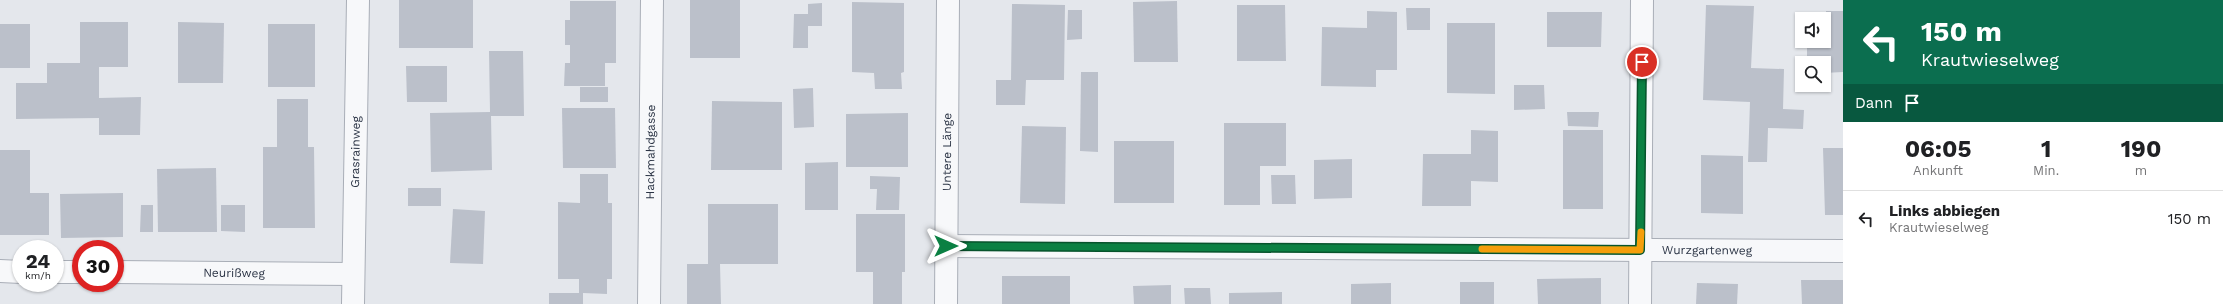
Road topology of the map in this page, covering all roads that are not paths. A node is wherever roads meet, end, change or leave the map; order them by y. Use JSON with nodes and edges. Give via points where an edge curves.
{"nodes":[{"id":1,"x":358,"y":0,"type":"edge"},
{"id":2,"x":652,"y":0,"type":"edge"},
{"id":3,"x":948,"y":0,"type":"edge"},
{"id":4,"x":1642,"y":0,"type":"edge"},
{"id":5,"x":946,"y":246,"type":"junction"},
{"id":6,"x":1640,"y":250,"type":"junction"},
{"id":7,"x":1843,"y":251,"type":"edge"},
{"id":8,"x":0,"y":271,"type":"edge"},
{"id":9,"x":12,"y":272,"type":"edge"},
{"id":10,"x":124,"y":272,"type":"edge"},
{"id":11,"x":354,"y":274,"type":"junction"},
{"id":12,"x":353,"y":304,"type":"edge"},
{"id":13,"x":649,"y":304,"type":"edge"},
{"id":14,"x":946,"y":304,"type":"edge"},
{"id":15,"x":1640,"y":304,"type":"edge"}],
"edges":[{"from":1,"to":11,"type":"street","name":"Grasrainweg"},
{"from":2,"to":13,"type":"street","name":"Hackmahdgasse"},
{"from":3,"to":5,"type":"street","name":"Untere Länge"},
{"from":4,"to":6,"type":"street"},
{"from":5,"to":6,"type":"street","name":"Wurzgartenweg"},
{"from":5,"to":14,"type":"street","name":"Untere Länge"},
{"from":6,"to":7,"type":"street","name":"Wurzgartenweg"},
{"from":6,"to":15,"type":"street"},
{"from":8,"to":9,"type":"street"},
{"from":10,"to":11,"type":"street","name":"Neurißweg"},
{"from":11,"to":12,"type":"street","name":"Grasrainweg"}]}
